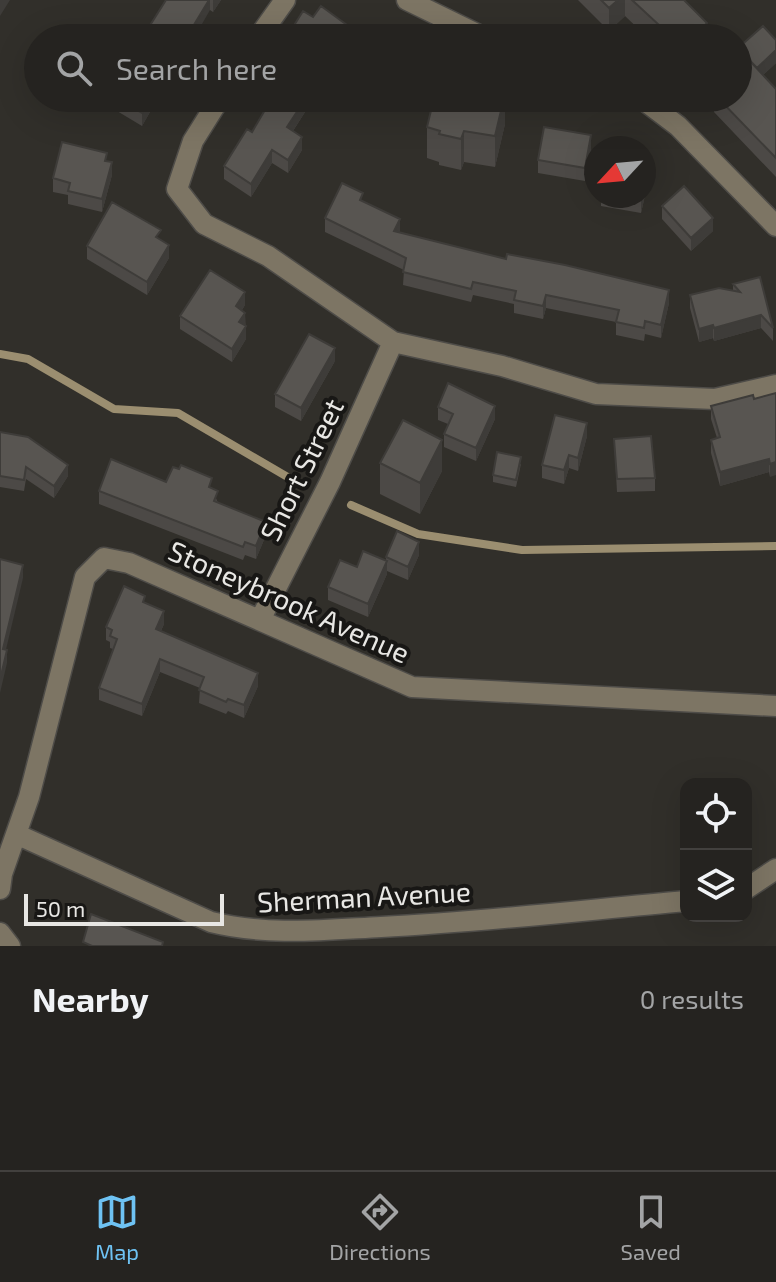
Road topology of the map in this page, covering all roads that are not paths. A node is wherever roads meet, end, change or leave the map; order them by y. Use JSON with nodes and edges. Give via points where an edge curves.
{"nodes":[{"id":1,"x":285,"y":0,"type":"edge"},
{"id":2,"x":407,"y":0,"type":"edge"},
{"id":3,"x":268,"y":24,"type":"edge"},
{"id":4,"x":456,"y":24,"type":"edge"},
{"id":5,"x":211,"y":112,"type":"edge"},
{"id":6,"x":660,"y":112,"type":"edge"},
{"id":7,"x":776,"y":226,"type":"edge"},
{"id":8,"x":393,"y":342,"type":"junction"},
{"id":9,"x":776,"y":385,"type":"edge"},
{"id":10,"x":260,"y":620,"type":"junction"},
{"id":11,"x":776,"y":706,"type":"edge"},
{"id":12,"x":16,"y":834,"type":"junction"},
{"id":13,"x":776,"y":869,"type":"edge"},
{"id":14,"x":752,"y":885,"type":"edge"},
{"id":15,"x":0,"y":889,"type":"edge"},
{"id":16,"x":680,"y":902,"type":"edge"},
{"id":17,"x":0,"y":933,"type":"edge"},
{"id":18,"x":10,"y":946,"type":"edge"}],
"edges":[{"from":1,"to":3,"type":"street"},
{"from":2,"to":4,"type":"street"},
{"from":5,"to":8,"type":"street","via":[[193,141],[177,189],[204,224],[268,256]]},
{"from":6,"to":7,"type":"street"},
{"from":8,"to":9,"type":"street","via":[[596,394],[715,399]]},
{"from":8,"to":10,"type":"street","name":"Short Street"},
{"from":10,"to":11,"type":"street","name":"Stoneybrook Avenue","via":[[412,687]]},
{"from":10,"to":12,"type":"street","name":"Stoneybrook Avenue","via":[[129,563],[104,558],[85,577]]},
{"from":12,"to":15,"type":"street"},
{"from":12,"to":16,"type":"street","name":"Sherman Avenue","via":[[211,922],[244,930],[420,925]]},
{"from":13,"to":14,"type":"street"},
{"from":17,"to":18,"type":"street"}]}
